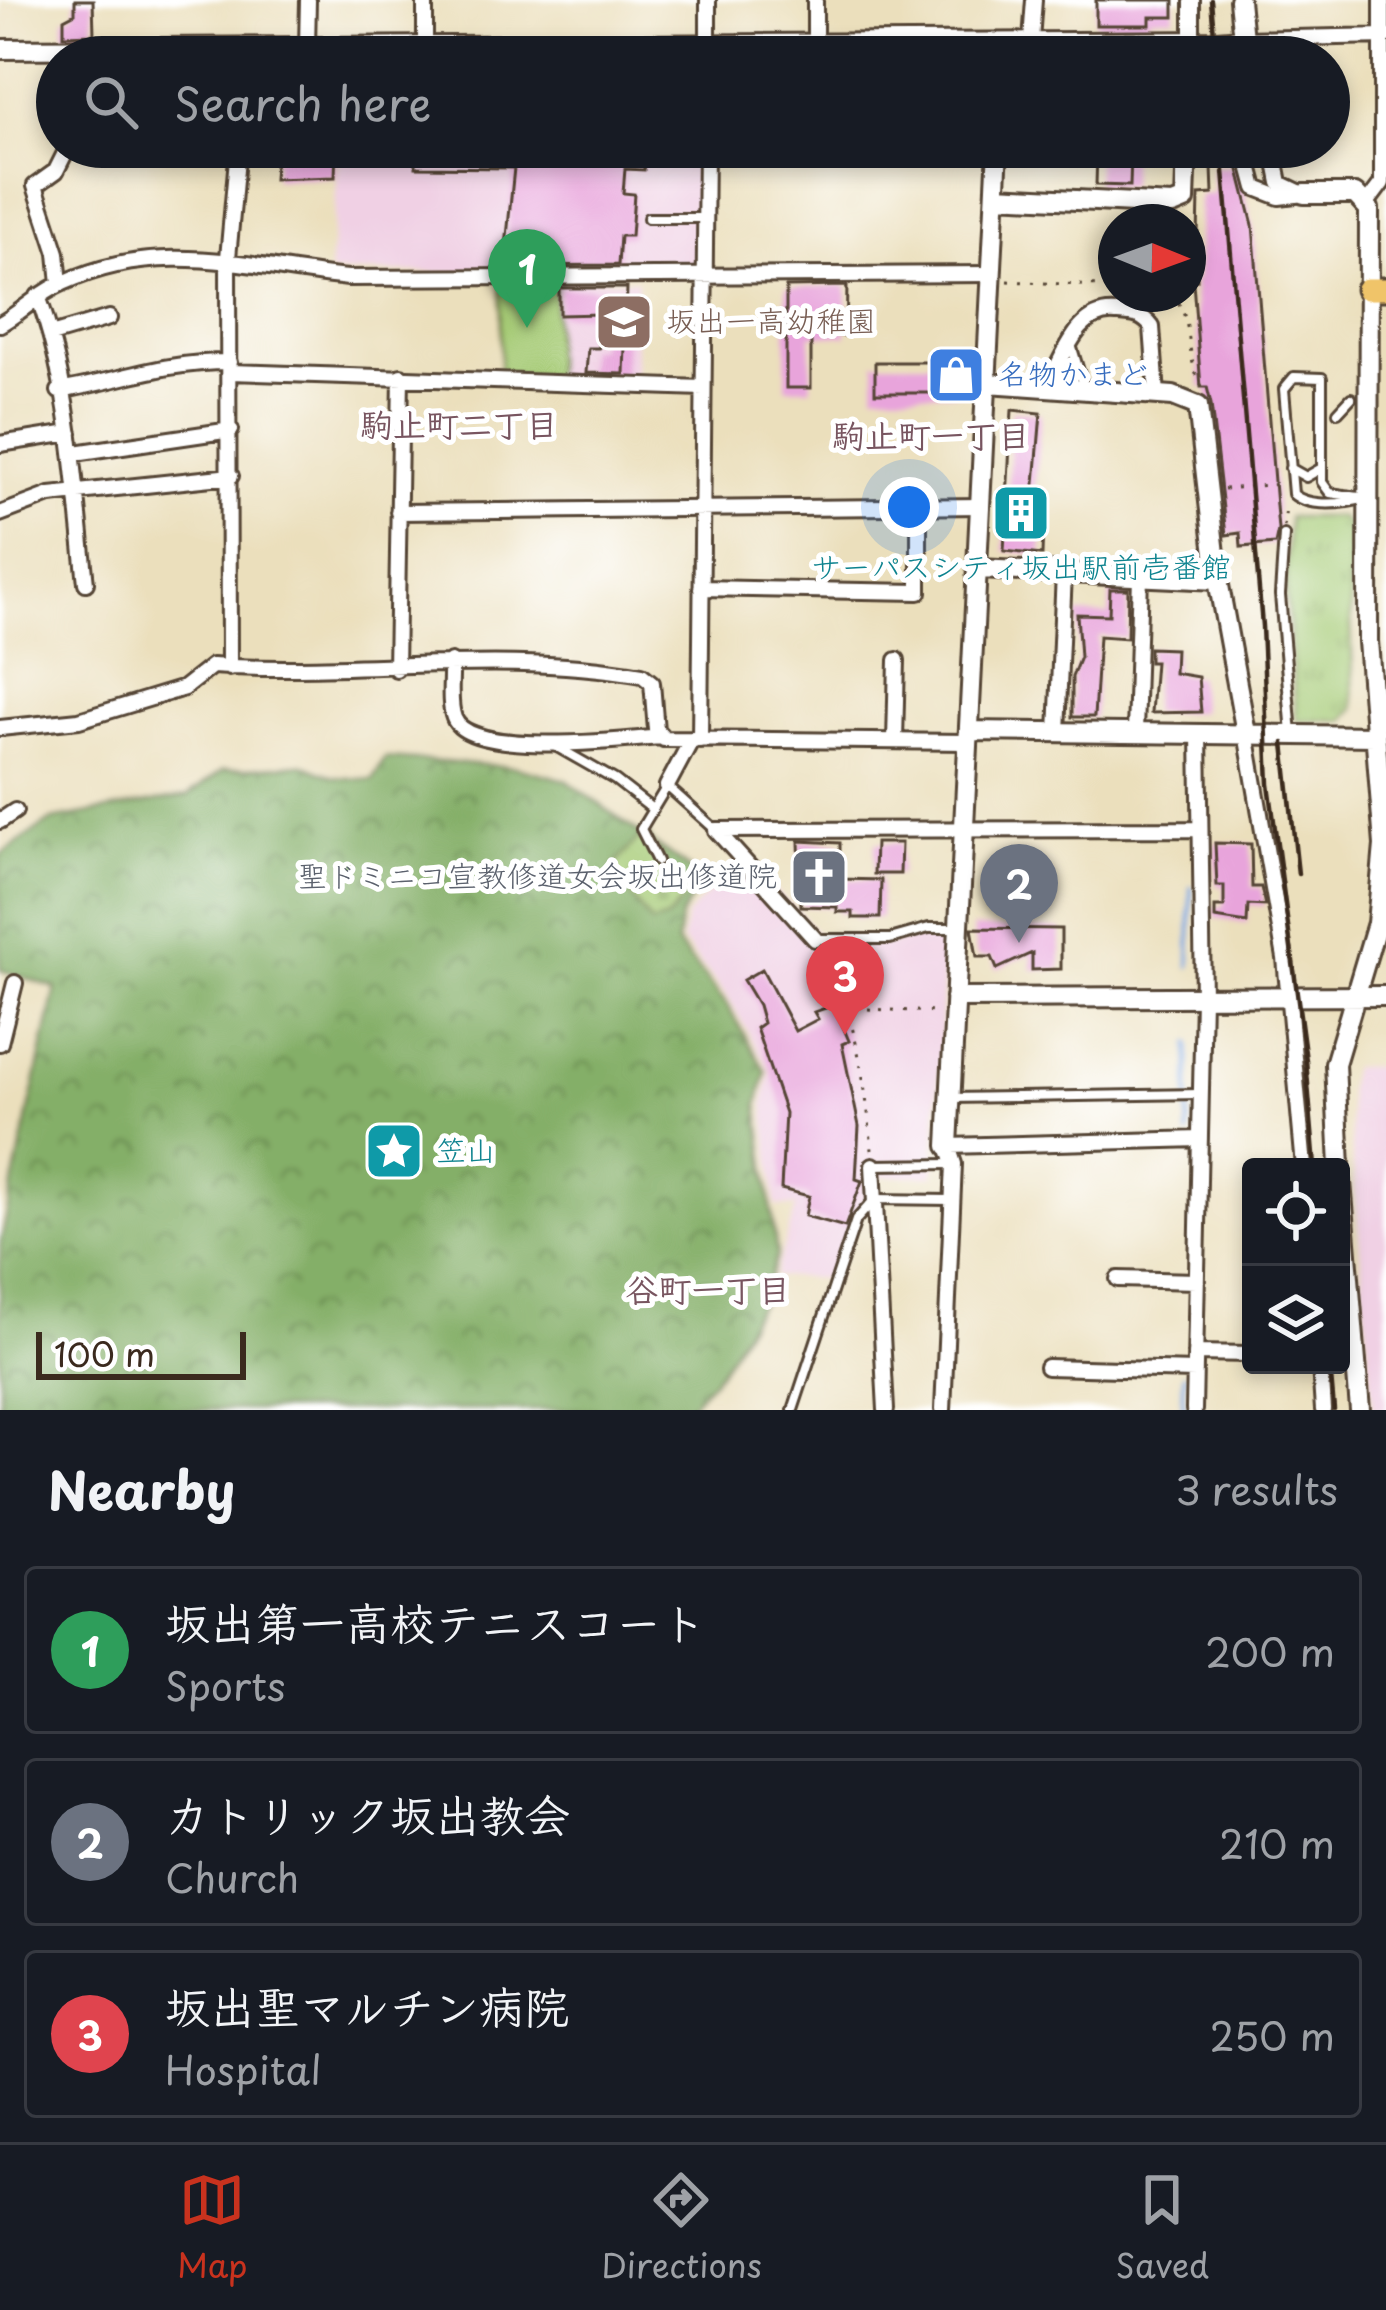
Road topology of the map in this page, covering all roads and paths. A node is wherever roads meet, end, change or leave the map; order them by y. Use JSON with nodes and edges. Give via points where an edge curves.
{"nodes":[{"id":1,"x":308,"y":0,"type":"edge"},
{"id":2,"x":425,"y":0,"type":"edge"},
{"id":3,"x":708,"y":0,"type":"edge"},
{"id":4,"x":814,"y":0,"type":"edge"},
{"id":5,"x":1034,"y":0,"type":"edge"},
{"id":6,"x":1192,"y":0,"type":"edge"},
{"id":7,"x":1239,"y":0,"type":"edge"},
{"id":8,"x":1382,"y":0,"type":"edge"},
{"id":9,"x":307,"y":36,"type":"edge"},
{"id":10,"x":424,"y":36,"type":"edge"},
{"id":11,"x":708,"y":36,"type":"edge"},
{"id":12,"x":815,"y":36,"type":"edge"},
{"id":13,"x":1031,"y":36,"type":"edge"},
{"id":14,"x":1191,"y":36,"type":"edge"},
{"id":15,"x":1241,"y":36,"type":"edge"},
{"id":16,"x":1384,"y":36,"type":"edge"},
{"id":17,"x":1350,"y":39,"type":"edge"},
{"id":18,"x":0,"y":49,"type":"edge"},
{"id":19,"x":36,"y":50,"type":"edge"},
{"id":20,"x":58,"y":168,"type":"edge"},
{"id":21,"x":236,"y":168,"type":"edge"},
{"id":22,"x":705,"y":168,"type":"edge"},
{"id":23,"x":997,"y":168,"type":"edge"},
{"id":24,"x":1186,"y":168,"type":"edge"},
{"id":25,"x":1251,"y":168,"type":"edge"},
{"id":26,"x":1277,"y":168,"type":"edge"},
{"id":27,"x":1304,"y":194,"type":"junction"},
{"id":28,"x":996,"y":196,"type":"junction"},
{"id":29,"x":1366,"y":203,"type":"junction"},
{"id":30,"x":648,"y":218,"type":"dead end"},
{"id":31,"x":704,"y":218,"type":"junction"},
{"id":32,"x":229,"y":258,"type":"junction"},
{"id":33,"x":704,"y":275,"type":"junction"},
{"id":34,"x":999,"y":278,"type":"junction"},
{"id":35,"x":60,"y":284,"type":"junction"},
{"id":36,"x":1098,"y":285,"type":"edge"},
{"id":37,"x":1376,"y":289,"type":"edge"},
{"id":38,"x":38,"y":296,"type":"junction"},
{"id":39,"x":109,"y":318,"type":"dead end"},
{"id":40,"x":0,"y":324,"type":"edge"},
{"id":41,"x":51,"y":334,"type":"junction"},
{"id":42,"x":1072,"y":344,"type":"junction"},
{"id":43,"x":230,"y":366,"type":"junction"},
{"id":44,"x":401,"y":376,"type":"junction"},
{"id":45,"x":988,"y":383,"type":"junction"},
{"id":46,"x":1048,"y":384,"type":"junction"},
{"id":47,"x":703,"y":388,"type":"junction"},
{"id":48,"x":1088,"y":390,"type":"junction"},
{"id":49,"x":58,"y":391,"type":"junction"},
{"id":50,"x":1156,"y":395,"type":"junction"},
{"id":51,"x":1351,"y":398,"type":"dead end"},
{"id":52,"x":1338,"y":412,"type":"dead end"},
{"id":53,"x":231,"y":430,"type":"junction"},
{"id":54,"x":70,"y":433,"type":"junction"},
{"id":55,"x":0,"y":444,"type":"edge"},
{"id":56,"x":75,"y":454,"type":"junction"},
{"id":57,"x":1322,"y":462,"type":"junction"},
{"id":58,"x":1290,"y":468,"type":"junction"},
{"id":59,"x":231,"y":476,"type":"junction"},
{"id":60,"x":1282,"y":484,"type":"dead end"},
{"id":61,"x":1219,"y":490,"type":"dead end"},
{"id":62,"x":76,"y":494,"type":"junction"},
{"id":63,"x":1366,"y":498,"type":"junction"},
{"id":64,"x":919,"y":506,"type":"junction"},
{"id":65,"x":982,"y":506,"type":"junction"},
{"id":66,"x":1286,"y":506,"type":"dead end"},
{"id":67,"x":702,"y":510,"type":"junction"},
{"id":68,"x":398,"y":512,"type":"junction"},
{"id":69,"x":0,"y":514,"type":"edge"},
{"id":70,"x":1284,"y":535,"type":"joint"},
{"id":71,"x":979,"y":569,"type":"junction"},
{"id":72,"x":1064,"y":574,"type":"junction"},
{"id":73,"x":1140,"y":577,"type":"junction"},
{"id":74,"x":1219,"y":580,"type":"junction"},
{"id":75,"x":86,"y":583,"type":"dead end"},
{"id":76,"x":701,"y":588,"type":"junction"},
{"id":77,"x":897,"y":660,"type":"dead end"},
{"id":78,"x":451,"y":662,"type":"junction"},
{"id":79,"x":229,"y":668,"type":"junction"},
{"id":80,"x":396,"y":669,"type":"junction"},
{"id":81,"x":0,"y":728,"type":"edge"},
{"id":82,"x":1058,"y":732,"type":"junction"},
{"id":83,"x":1135,"y":732,"type":"junction"},
{"id":84,"x":1199,"y":733,"type":"junction"},
{"id":85,"x":1246,"y":734,"type":"junction"},
{"id":86,"x":1292,"y":734,"type":"junction"},
{"id":87,"x":969,"y":736,"type":"junction"},
{"id":88,"x":1381,"y":736,"type":"edge"},
{"id":89,"x":661,"y":737,"type":"junction"},
{"id":90,"x":696,"y":740,"type":"junction"},
{"id":91,"x":895,"y":741,"type":"junction"},
{"id":92,"x":556,"y":746,"type":"junction"},
{"id":93,"x":667,"y":786,"type":"junction"},
{"id":94,"x":651,"y":808,"type":"junction"},
{"id":95,"x":15,"y":811,"type":"dead end"},
{"id":96,"x":0,"y":821,"type":"edge"},
{"id":97,"x":716,"y":830,"type":"junction"},
{"id":98,"x":1197,"y":830,"type":"junction"},
{"id":99,"x":962,"y":831,"type":"junction"},
{"id":100,"x":657,"y":861,"type":"dead end"},
{"id":101,"x":958,"y":928,"type":"junction"},
{"id":102,"x":815,"y":940,"type":"junction"},
{"id":103,"x":15,"y":983,"type":"dead end"},
{"id":104,"x":1202,"y":997,"type":"junction"},
{"id":105,"x":1290,"y":997,"type":"junction"},
{"id":106,"x":1353,"y":997,"type":"junction"},
{"id":107,"x":1386,"y":997,"type":"edge"},
{"id":108,"x":950,"y":1005,"type":"junction"},
{"id":109,"x":844,"y":1008,"type":"junction"},
{"id":110,"x":0,"y":1043,"type":"edge"},
{"id":111,"x":1193,"y":1094,"type":"junction"},
{"id":112,"x":950,"y":1098,"type":"junction"},
{"id":113,"x":1193,"y":1139,"type":"junction"},
{"id":114,"x":951,"y":1155,"type":"junction"},
{"id":115,"x":1303,"y":1158,"type":"edge"},
{"id":116,"x":1340,"y":1158,"type":"edge"},
{"id":117,"x":873,"y":1165,"type":"junction"},
{"id":118,"x":874,"y":1199,"type":"junction"},
{"id":119,"x":952,"y":1200,"type":"junction"},
{"id":120,"x":1348,"y":1266,"type":"edge"},
{"id":121,"x":1118,"y":1280,"type":"dead end"},
{"id":122,"x":1197,"y":1281,"type":"junction"},
{"id":123,"x":1196,"y":1353,"type":"junction"},
{"id":124,"x":1242,"y":1354,"type":"edge"},
{"id":125,"x":1046,"y":1367,"type":"dead end"},
{"id":126,"x":1187,"y":1371,"type":"junction"},
{"id":127,"x":1321,"y":1374,"type":"edge"},
{"id":128,"x":793,"y":1410,"type":"edge"},
{"id":129,"x":886,"y":1410,"type":"edge"},
{"id":130,"x":943,"y":1410,"type":"edge"},
{"id":131,"x":1194,"y":1410,"type":"edge"},
{"id":132,"x":1323,"y":1410,"type":"edge"},
{"id":133,"x":1360,"y":1410,"type":"edge"}],
"edges":[{"from":1,"to":9,"type":"street"},
{"from":2,"to":10,"type":"street"},
{"from":3,"to":11,"type":"street"},
{"from":4,"to":12,"type":"street"},
{"from":5,"to":13,"type":"street"},
{"from":6,"to":14,"type":"street"},
{"from":7,"to":15,"type":"street"},
{"from":8,"to":16,"type":"street"},
{"from":16,"to":17,"type":"street"},
{"from":16,"to":29,"type":"street","via":[[1382,183]]},
{"from":18,"to":19,"type":"street"},
{"from":20,"to":35,"type":"street","via":[[35,186]]},
{"from":21,"to":32,"type":"street"},
{"from":22,"to":31,"type":"street"},
{"from":23,"to":28,"type":"street"},
{"from":24,"to":28,"type":"street","via":[[1185,200],[1173,206]]},
{"from":25,"to":27,"type":"street","via":[[1256,188],[1279,197]]},
{"from":26,"to":27,"type":"street","via":[[1280,183]]},
{"from":27,"to":29,"type":"street","via":[[1355,194]]},
{"from":28,"to":34,"type":"street"},
{"from":29,"to":37,"type":"street"},
{"from":30,"to":31,"type":"lane"},
{"from":31,"to":33,"type":"street"},
{"from":32,"to":33,"type":"street","via":[[348,278]]},
{"from":32,"to":35,"type":"street","via":[[121,259]]},
{"from":32,"to":43,"type":"street"},
{"from":33,"to":34,"type":"street"},
{"from":33,"to":47,"type":"street"},
{"from":34,"to":36,"type":"path"},
{"from":34,"to":45,"type":"street"},
{"from":35,"to":38,"type":"street"},
{"from":37,"to":63,"type":"street"},
{"from":38,"to":40,"type":"street"},
{"from":38,"to":41,"type":"street"},
{"from":39,"to":41,"type":"street"},
{"from":41,"to":49,"type":"street"},
{"from":42,"to":46,"type":"street"},
{"from":42,"to":48,"type":"lane","via":[[1075,371]]},
{"from":42,"to":50,"type":"street","via":[[1093,314],[1147,320]]},
{"from":43,"to":44,"type":"street"},
{"from":43,"to":49,"type":"street","via":[[154,366]]},
{"from":43,"to":53,"type":"street"},
{"from":44,"to":47,"type":"street"},
{"from":44,"to":68,"type":"street"},
{"from":45,"to":46,"type":"street"},
{"from":45,"to":65,"type":"street"},
{"from":46,"to":48,"type":"street"},
{"from":47,"to":67,"type":"street"},
{"from":48,"to":50,"type":"street"},
{"from":49,"to":54,"type":"street"},
{"from":50,"to":74,"type":"street","via":[[1198,406]]},
{"from":51,"to":52,"type":"lane"},
{"from":53,"to":56,"type":"street"},
{"from":53,"to":59,"type":"street"},
{"from":54,"to":55,"type":"street"},
{"from":54,"to":56,"type":"street"},
{"from":56,"to":62,"type":"street"},
{"from":57,"to":58,"type":"lane","via":[[1313,477]]},
{"from":57,"to":58,"type":"lane","via":[[1322,377],[1294,377],[1284,389]]},
{"from":57,"to":63,"type":"lane","via":[[1326,491]]},
{"from":58,"to":63,"type":"lane","via":[[1297,500]]},
{"from":59,"to":62,"type":"street"},
{"from":59,"to":79,"type":"street"},
{"from":60,"to":61,"type":"path"},
{"from":62,"to":69,"type":"street"},
{"from":62,"to":75,"type":"street"},
{"from":63,"to":88,"type":"street"},
{"from":64,"to":65,"type":"street"},
{"from":64,"to":67,"type":"street"},
{"from":64,"to":76,"type":"street","via":[[919,592]]},
{"from":65,"to":71,"type":"street"},
{"from":66,"to":70,"type":"path"},
{"from":67,"to":68,"type":"street"},
{"from":67,"to":76,"type":"street"},
{"from":68,"to":80,"type":"street"},
{"from":70,"to":86,"type":"lane","via":[[1280,595]]},
{"from":71,"to":72,"type":"street"},
{"from":71,"to":87,"type":"street"},
{"from":72,"to":73,"type":"street"},
{"from":72,"to":82,"type":"street"},
{"from":73,"to":74,"type":"street"},
{"from":73,"to":83,"type":"street"},
{"from":74,"to":85,"type":"street"},
{"from":76,"to":90,"type":"street"},
{"from":77,"to":91,"type":"street"},
{"from":78,"to":80,"type":"street"},
{"from":78,"to":89,"type":"street","via":[[643,675],[652,683]]},
{"from":78,"to":92,"type":"street","via":[[460,725]]},
{"from":79,"to":80,"type":"street"},
{"from":79,"to":81,"type":"street","via":[[212,666],[190,686],[79,720]]},
{"from":82,"to":83,"type":"street"},
{"from":82,"to":87,"type":"street"},
{"from":83,"to":84,"type":"street"},
{"from":84,"to":85,"type":"street"},
{"from":84,"to":98,"type":"street"},
{"from":85,"to":86,"type":"street"},
{"from":85,"to":105,"type":"street"},
{"from":86,"to":88,"type":"street"},
{"from":87,"to":91,"type":"street"},
{"from":87,"to":99,"type":"street"},
{"from":88,"to":106,"type":"street","via":[[1382,893]]},
{"from":89,"to":90,"type":"street"},
{"from":89,"to":92,"type":"street"},
{"from":90,"to":91,"type":"street"},
{"from":90,"to":93,"type":"street"},
{"from":92,"to":94,"type":"lane"},
{"from":93,"to":94,"type":"lane"},
{"from":93,"to":97,"type":"lane"},
{"from":94,"to":100,"type":"lane","via":[[641,829]]},
{"from":95,"to":96,"type":"street"},
{"from":97,"to":99,"type":"street"},
{"from":97,"to":102,"type":"street"},
{"from":98,"to":99,"type":"street"},
{"from":98,"to":104,"type":"street"},
{"from":99,"to":101,"type":"street"},
{"from":101,"to":102,"type":"lane"},
{"from":101,"to":108,"type":"street"},
{"from":102,"to":109,"type":"path"},
{"from":103,"to":110,"type":"street"},
{"from":104,"to":105,"type":"street"},
{"from":104,"to":108,"type":"street"},
{"from":104,"to":111,"type":"street"},
{"from":105,"to":106,"type":"street"},
{"from":105,"to":115,"type":"street"},
{"from":106,"to":107,"type":"street"},
{"from":106,"to":116,"type":"street","via":[[1335,1064]]},
{"from":108,"to":109,"type":"path"},
{"from":108,"to":112,"type":"street"},
{"from":109,"to":117,"type":"path","via":[[868,1103]]},
{"from":111,"to":112,"type":"lane"},
{"from":111,"to":113,"type":"street"},
{"from":112,"to":114,"type":"street"},
{"from":113,"to":114,"type":"street"},
{"from":113,"to":122,"type":"street"},
{"from":114,"to":117,"type":"lane"},
{"from":114,"to":119,"type":"street"},
{"from":117,"to":118,"type":"street"},
{"from":118,"to":119,"type":"lane"},
{"from":118,"to":128,"type":"lane","via":[[839,1261]]},
{"from":118,"to":129,"type":"street"},
{"from":119,"to":130,"type":"street"},
{"from":120,"to":133,"type":"street"},
{"from":121,"to":122,"type":"street"},
{"from":122,"to":123,"type":"street"},
{"from":123,"to":124,"type":"street"},
{"from":123,"to":126,"type":"street"},
{"from":125,"to":126,"type":"street"},
{"from":126,"to":131,"type":"street"},
{"from":127,"to":132,"type":"street"}]}
